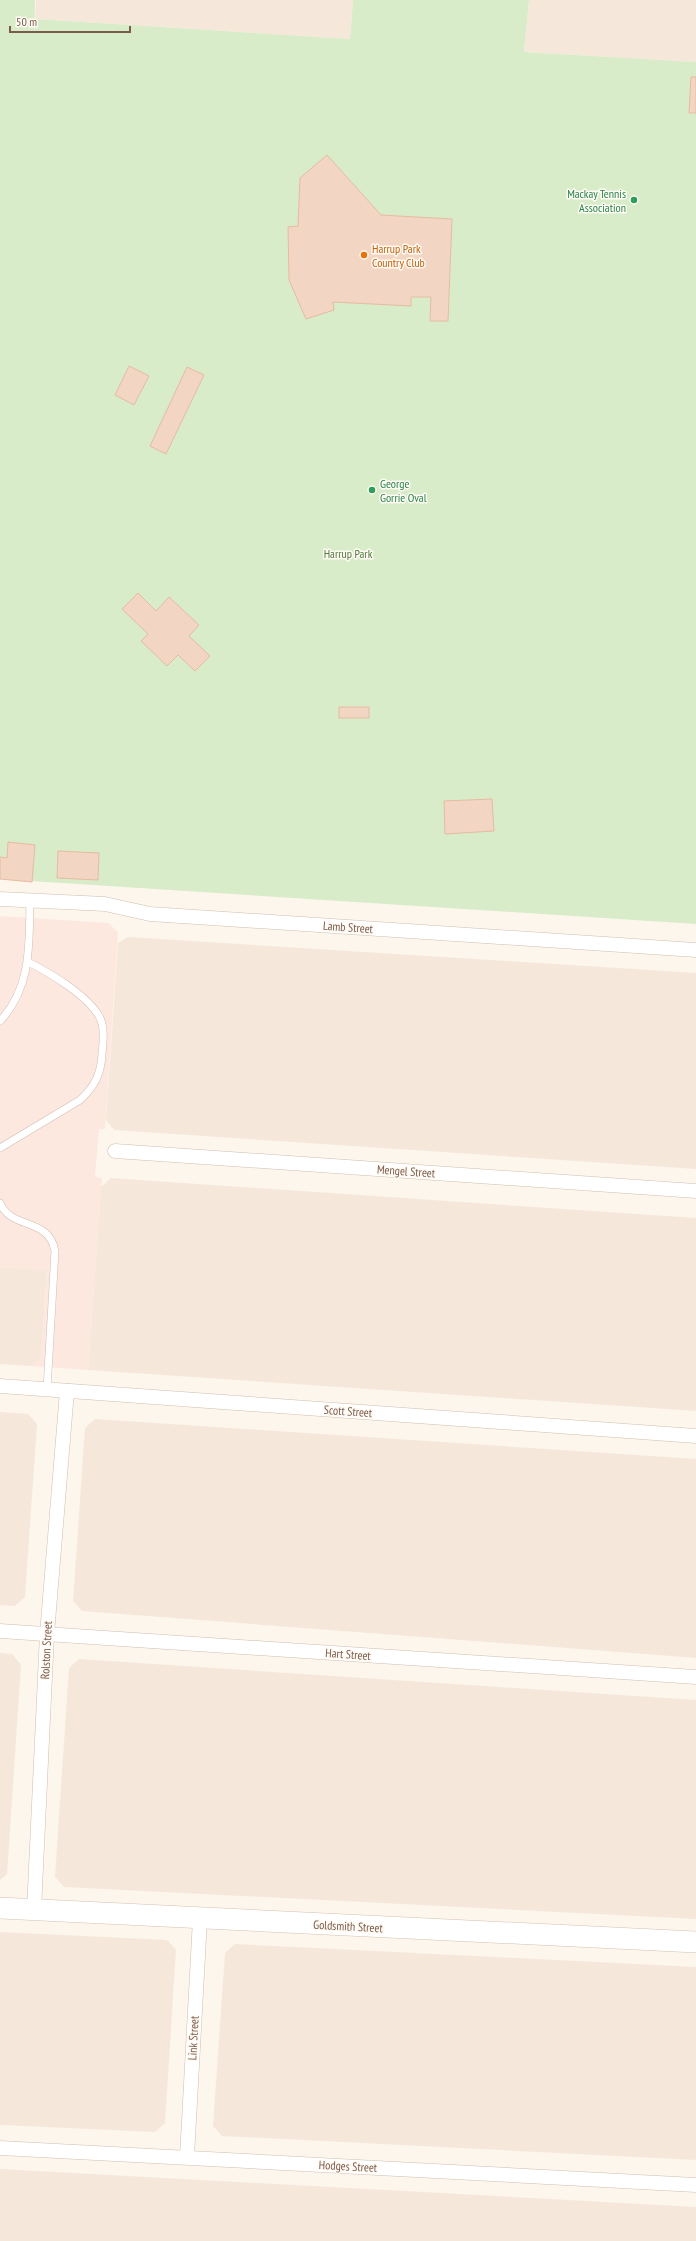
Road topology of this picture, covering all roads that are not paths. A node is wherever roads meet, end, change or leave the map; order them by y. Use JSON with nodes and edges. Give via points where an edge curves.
{"nodes":[{"id":1,"x":0,"y":899,"type":"edge"},
{"id":2,"x":30,"y":900,"type":"junction"},
{"id":3,"x":696,"y":950,"type":"edge"},
{"id":4,"x":28,"y":962,"type":"junction"},
{"id":5,"x":0,"y":1021,"type":"edge"},
{"id":6,"x":0,"y":1148,"type":"edge"},
{"id":7,"x":115,"y":1151,"type":"dead end"},
{"id":8,"x":696,"y":1191,"type":"edge"},
{"id":9,"x":0,"y":1203,"type":"edge"},
{"id":10,"x":0,"y":1386,"type":"edge"},
{"id":11,"x":47,"y":1389,"type":"junction"},
{"id":12,"x":67,"y":1391,"type":"junction"},
{"id":13,"x":696,"y":1436,"type":"edge"},
{"id":14,"x":0,"y":1630,"type":"edge"},
{"id":15,"x":47,"y":1634,"type":"junction"},
{"id":16,"x":696,"y":1677,"type":"edge"},
{"id":17,"x":0,"y":1908,"type":"edge"},
{"id":18,"x":34,"y":1910,"type":"junction"},
{"id":19,"x":200,"y":1918,"type":"junction"},
{"id":20,"x":696,"y":1942,"type":"edge"},
{"id":21,"x":0,"y":2148,"type":"edge"},
{"id":22,"x":187,"y":2157,"type":"junction"},
{"id":23,"x":696,"y":2186,"type":"edge"}],
"edges":[{"from":1,"to":2,"type":"street","name":"Lamb Street"},
{"from":2,"to":3,"type":"street","name":"Lamb Street","via":[[105,904],[150,914]]},
{"from":2,"to":4,"type":"lane"},
{"from":4,"to":5,"type":"lane","via":[[18,996]]},
{"from":4,"to":6,"type":"lane","via":[[59,980],[94,1009],[103,1030],[100,1070],[91,1090],[80,1100]]},
{"from":7,"to":8,"type":"street","name":"Mengel Street"},
{"from":9,"to":11,"type":"lane","via":[[8,1216],[46,1232],[53,1241],[55,1251]]},
{"from":10,"to":11,"type":"street","name":"Scott Street"},
{"from":11,"to":12,"type":"street","name":"Scott Street"},
{"from":12,"to":13,"type":"street","name":"Scott Street"},
{"from":12,"to":15,"type":"street","name":"Rolston Street"},
{"from":14,"to":15,"type":"street","name":"Hart Street"},
{"from":15,"to":16,"type":"street","name":"Hart Street"},
{"from":15,"to":18,"type":"street","name":"Rolston Street"},
{"from":17,"to":18,"type":"street","name":"Goldsmith Street"},
{"from":18,"to":19,"type":"street","name":"Goldsmith Street"},
{"from":19,"to":20,"type":"street","name":"Goldsmith Street"},
{"from":19,"to":22,"type":"street","name":"Link Street"},
{"from":21,"to":22,"type":"street","name":"Hodges Street"},
{"from":22,"to":23,"type":"street","name":"Hodges Street"}]}
